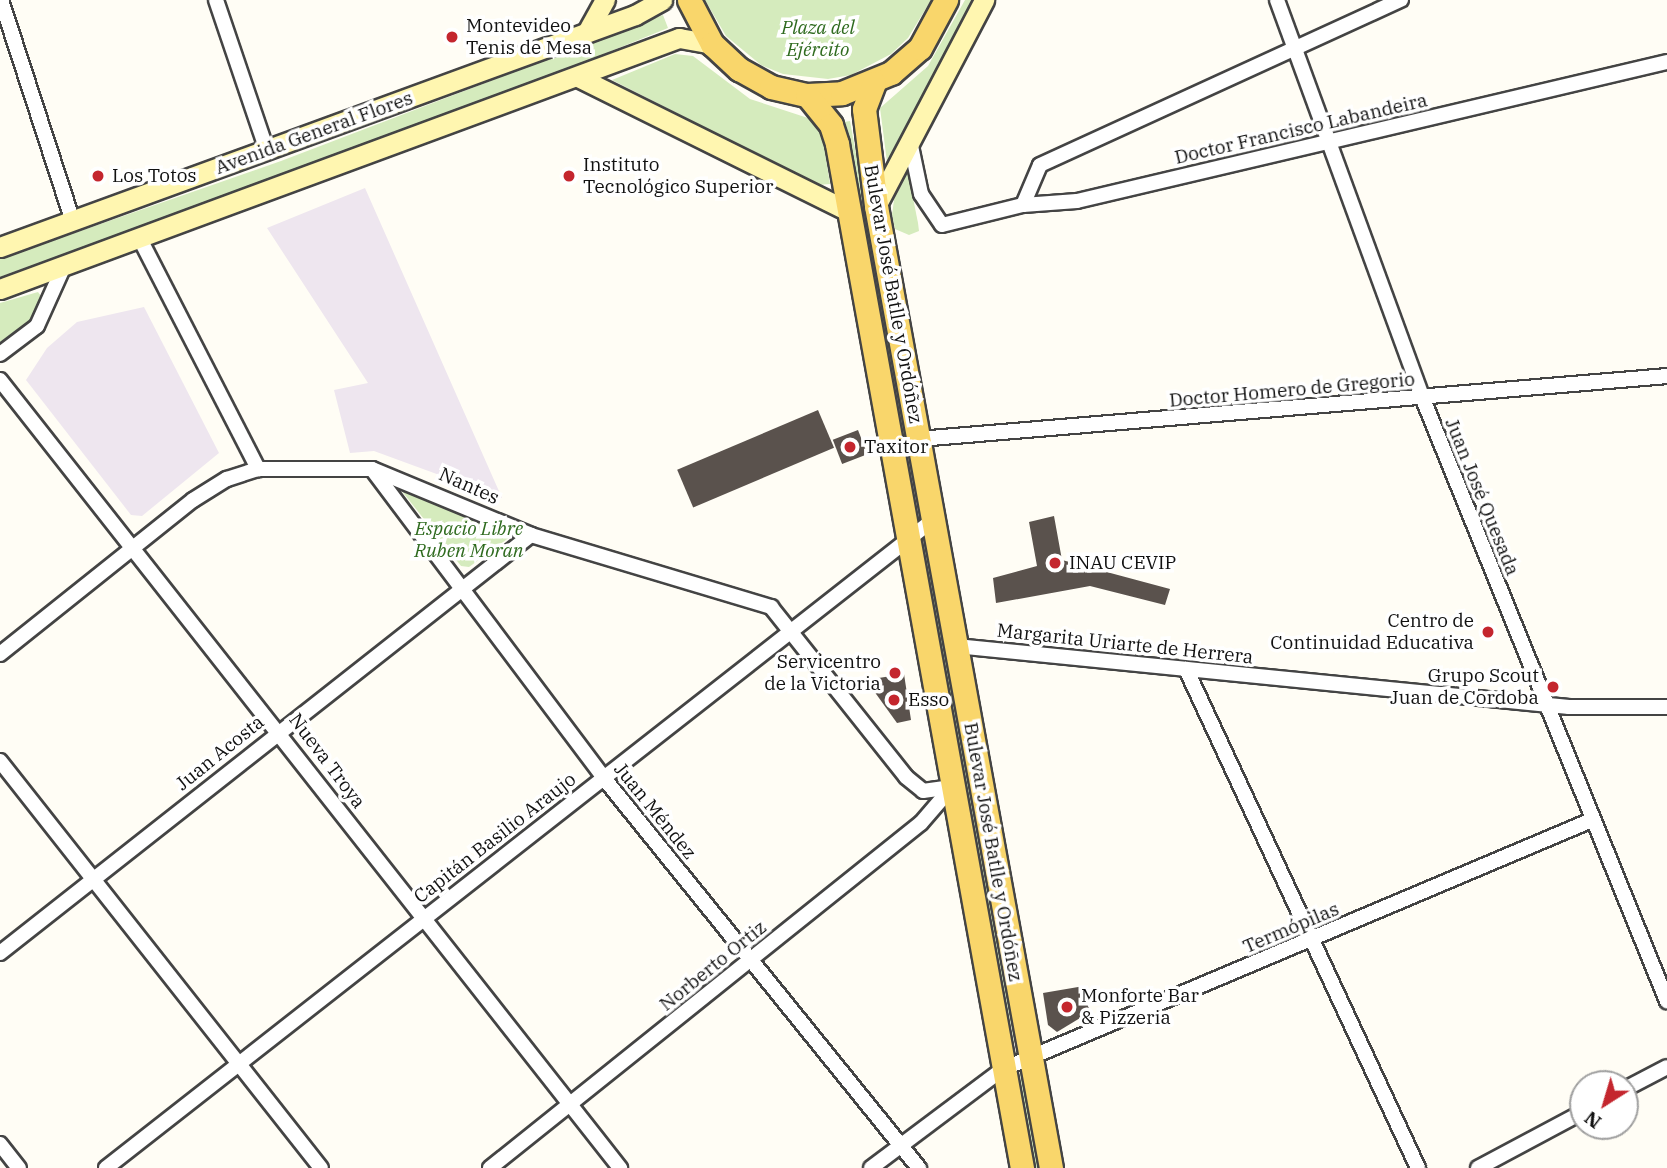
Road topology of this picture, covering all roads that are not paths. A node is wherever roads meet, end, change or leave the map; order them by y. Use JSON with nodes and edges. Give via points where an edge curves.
{"nodes":[{"id":1,"x":1,"y":0,"type":"edge"},
{"id":2,"x":216,"y":0,"type":"edge"},
{"id":3,"x":605,"y":0,"type":"edge"},
{"id":4,"x":662,"y":0,"type":"edge"},
{"id":5,"x":689,"y":0,"type":"edge"},
{"id":6,"x":946,"y":0,"type":"edge"},
{"id":7,"x":984,"y":0,"type":"edge"},
{"id":8,"x":1277,"y":0,"type":"edge"},
{"id":9,"x":1401,"y":0,"type":"edge"},
{"id":10,"x":587,"y":32,"type":"junction"},
{"id":11,"x":712,"y":44,"type":"junction"},
{"id":12,"x":1293,"y":49,"type":"junction"},
{"id":13,"x":1667,"y":62,"type":"edge"},
{"id":14,"x":578,"y":77,"type":"junction"},
{"id":15,"x":874,"y":83,"type":"junction"},
{"id":16,"x":807,"y":95,"type":"junction"},
{"id":17,"x":1328,"y":142,"type":"junction"},
{"id":18,"x":911,"y":146,"type":"junction"},
{"id":19,"x":267,"y":151,"type":"junction"},
{"id":20,"x":1023,"y":205,"type":"junction"},
{"id":21,"x":876,"y":206,"type":"junction"},
{"id":22,"x":848,"y":211,"type":"junction"},
{"id":23,"x":73,"y":221,"type":"junction"},
{"id":24,"x":140,"y":239,"type":"junction"},
{"id":25,"x":0,"y":247,"type":"edge"},
{"id":26,"x":64,"y":266,"type":"junction"},
{"id":27,"x":0,"y":289,"type":"edge"},
{"id":28,"x":0,"y":354,"type":"edge"},
{"id":29,"x":1667,"y":376,"type":"edge"},
{"id":30,"x":0,"y":380,"type":"edge"},
{"id":31,"x":1423,"y":400,"type":"junction"},
{"id":32,"x":919,"y":439,"type":"junction"},
{"id":33,"x":258,"y":469,"type":"junction"},
{"id":34,"x":372,"y":469,"type":"junction"},
{"id":35,"x":933,"y":520,"type":"junction"},
{"id":36,"x":531,"y":535,"type":"junction"},
{"id":37,"x":908,"y":539,"type":"junction"},
{"id":38,"x":135,"y":546,"type":"junction"},
{"id":39,"x":460,"y":587,"type":"junction"},
{"id":40,"x":790,"y":628,"type":"junction"},
{"id":41,"x":956,"y":646,"type":"junction"},
{"id":42,"x":0,"y":654,"type":"edge"},
{"id":43,"x":1186,"y":669,"type":"junction"},
{"id":44,"x":1546,"y":705,"type":"junction"},
{"id":45,"x":1667,"y":707,"type":"edge"},
{"id":46,"x":279,"y":730,"type":"junction"},
{"id":47,"x":0,"y":761,"type":"edge"},
{"id":48,"x":603,"y":778,"type":"junction"},
{"id":49,"x":952,"y":787,"type":"junction"},
{"id":50,"x":1592,"y":820,"type":"junction"},
{"id":51,"x":94,"y":879,"type":"junction"},
{"id":52,"x":423,"y":918,"type":"junction"},
{"id":53,"x":1312,"y":940,"type":"junction"},
{"id":54,"x":0,"y":953,"type":"edge"},
{"id":55,"x":751,"y":961,"type":"junction"},
{"id":56,"x":1667,"y":1001,"type":"edge"},
{"id":57,"x":1031,"y":1056,"type":"junction"},
{"id":58,"x":237,"y":1065,"type":"junction"},
{"id":59,"x":1667,"y":1067,"type":"edge"},
{"id":60,"x":1003,"y":1069,"type":"junction"},
{"id":61,"x":1639,"y":1082,"type":"edge"},
{"id":62,"x":571,"y":1104,"type":"junction"},
{"id":63,"x":1569,"y":1119,"type":"edge"},
{"id":64,"x":0,"y":1144,"type":"edge"},
{"id":65,"x":900,"y":1144,"type":"junction"},
{"id":66,"x":19,"y":1168,"type":"edge"},
{"id":67,"x":106,"y":1168,"type":"edge"},
{"id":68,"x":321,"y":1168,"type":"edge"},
{"id":69,"x":490,"y":1168,"type":"edge"},
{"id":70,"x":620,"y":1168,"type":"edge"},
{"id":71,"x":871,"y":1168,"type":"edge"},
{"id":72,"x":919,"y":1168,"type":"edge"},
{"id":73,"x":1022,"y":1168,"type":"edge"},
{"id":74,"x":1051,"y":1168,"type":"edge"},
{"id":75,"x":1418,"y":1168,"type":"edge"},
{"id":76,"x":1478,"y":1168,"type":"edge"}],
"edges":[{"from":1,"to":23,"type":"street"},
{"from":2,"to":19,"type":"street"},
{"from":3,"to":10,"type":"main road"},
{"from":4,"to":10,"type":"main road","name":"Avenida General Flores"},
{"from":5,"to":11,"type":"main road"},
{"from":6,"to":15,"type":"main road","via":[[920,48]]},
{"from":7,"to":18,"type":"main road"},
{"from":8,"to":12,"type":"street","name":"Juan José Quesada"},
{"from":9,"to":12,"type":"street"},
{"from":10,"to":19,"type":"main road","name":"Avenida General Flores"},
{"from":11,"to":14,"type":"main road","name":"Avenida General Flores","via":[[679,38]]},
{"from":11,"to":16,"type":"main road","via":[[755,79]]},
{"from":12,"to":17,"type":"street","name":"Juan José Quesada"},
{"from":12,"to":20,"type":"street","via":[[1040,164]]},
{"from":13,"to":17,"type":"street","name":"Doctor Francisco Labandeira"},
{"from":14,"to":22,"type":"main road"},
{"from":14,"to":24,"type":"main road","name":"Avenida General Flores"},
{"from":15,"to":16,"type":"main road","via":[[842,93]]},
{"from":15,"to":21,"type":"main road","name":"Bulevar José Batlle y Ordóñez","via":[[864,109]]},
{"from":16,"to":22,"type":"main road","name":"Bulevar José Batlle y Ordóñez","via":[[831,125]]},
{"from":17,"to":20,"type":"street","name":"Doctor Francisco Labandeira","via":[[1077,201]]},
{"from":17,"to":31,"type":"street","name":"Juan José Quesada"},
{"from":18,"to":20,"type":"street","name":"Doctor Francisco Labandeira","via":[[921,194],[942,225]]},
{"from":18,"to":21,"type":"main road"},
{"from":19,"to":23,"type":"main road","name":"Avenida General Flores"},
{"from":21,"to":32,"type":"main road","name":"Bulevar José Batlle y Ordóñez"},
{"from":22,"to":37,"type":"main road","name":"Bulevar José Batlle y Ordóñez"},
{"from":23,"to":25,"type":"main road","name":"Avenida General Flores"},
{"from":24,"to":26,"type":"main road","name":"Avenida General Flores"},
{"from":24,"to":33,"type":"street"},
{"from":26,"to":27,"type":"main road","name":"Avenida General Flores"},
{"from":26,"to":28,"type":"street","via":[[37,326]]},
{"from":29,"to":31,"type":"street","name":"Doctor Homero de Gregorio"},
{"from":30,"to":38,"type":"street","name":"Nueva Troya"},
{"from":31,"to":32,"type":"street","name":"Doctor Homero de Gregorio"},
{"from":31,"to":44,"type":"street","name":"Juan José Quesada"},
{"from":32,"to":35,"type":"main road","name":"Bulevar José Batlle y Ordóñez"},
{"from":33,"to":34,"type":"street","name":"Nantes"},
{"from":33,"to":38,"type":"street","via":[[209,488]]},
{"from":34,"to":36,"type":"street","name":"Nantes"},
{"from":34,"to":39,"type":"street","name":"Juan Méndez"},
{"from":35,"to":37,"type":"street","name":"Capitán Basilio Araujo"},
{"from":35,"to":41,"type":"main road","name":"Bulevar José Batlle y Ordóñez"},
{"from":36,"to":39,"type":"street","name":"Juan Acosta"},
{"from":36,"to":40,"type":"street","name":"Nantes","via":[[771,607]]},
{"from":37,"to":40,"type":"street","name":"Capitán Basilio Araujo"},
{"from":37,"to":49,"type":"main road","name":"Bulevar José Batlle y Ordóñez"},
{"from":38,"to":42,"type":"street"},
{"from":38,"to":46,"type":"street","name":"Nueva Troya"},
{"from":39,"to":46,"type":"street","name":"Juan Acosta"},
{"from":39,"to":48,"type":"street","name":"Juan Méndez"},
{"from":40,"to":48,"type":"street","name":"Capitán Basilio Araujo"},
{"from":40,"to":49,"type":"street","name":"Nantes","via":[[906,778],[923,790]]},
{"from":41,"to":43,"type":"street","name":"Margarita Uriarte de Herrera"},
{"from":41,"to":57,"type":"main road","name":"Bulevar José Batlle y Ordóñez"},
{"from":43,"to":44,"type":"street","name":"Margarita Uriarte de Herrera"},
{"from":43,"to":53,"type":"street"},
{"from":44,"to":45,"type":"street","name":"Margarita Uriarte de Herrera"},
{"from":44,"to":50,"type":"street","name":"Juan José Quesada"},
{"from":46,"to":51,"type":"street","name":"Juan Acosta"},
{"from":46,"to":52,"type":"street","name":"Nueva Troya"},
{"from":47,"to":51,"type":"street"},
{"from":48,"to":52,"type":"street","name":"Capitán Basilio Araujo"},
{"from":48,"to":55,"type":"street","name":"Juan Méndez"},
{"from":49,"to":55,"type":"street","name":"Norberto Ortiz","via":[[921,823]]},
{"from":49,"to":60,"type":"main road","name":"Bulevar José Batlle y Ordóñez"},
{"from":50,"to":53,"type":"street","name":"Termópilas"},
{"from":50,"to":56,"type":"street","name":"Juan José Quesada"},
{"from":51,"to":54,"type":"street","name":"Juan Acosta"},
{"from":51,"to":58,"type":"street"},
{"from":52,"to":58,"type":"street","name":"Capitán Basilio Araujo"},
{"from":52,"to":62,"type":"street","name":"Nueva Troya"},
{"from":53,"to":57,"type":"street","name":"Termópilas"},
{"from":53,"to":75,"type":"street"},
{"from":55,"to":62,"type":"street","name":"Norberto Ortiz"},
{"from":55,"to":65,"type":"street","name":"Juan Méndez"},
{"from":57,"to":60,"type":"street","name":"Termópilas"},
{"from":57,"to":74,"type":"main road","name":"Bulevar José Batlle y Ordóñez"},
{"from":58,"to":67,"type":"street","name":"Capitán Basilio Araujo"},
{"from":58,"to":68,"type":"street"},
{"from":59,"to":61,"type":"street"},
{"from":60,"to":65,"type":"street","name":"Termópilas"},
{"from":60,"to":73,"type":"main road","name":"Bulevar José Batlle y Ordóñez"},
{"from":62,"to":69,"type":"street","name":"Norberto Ortiz"},
{"from":62,"to":70,"type":"street","name":"Nueva Troya"},
{"from":63,"to":76,"type":"street"},
{"from":64,"to":66,"type":"street"},
{"from":65,"to":71,"type":"street","name":"Termópilas"},
{"from":65,"to":72,"type":"street","name":"Juan Méndez"}]}
